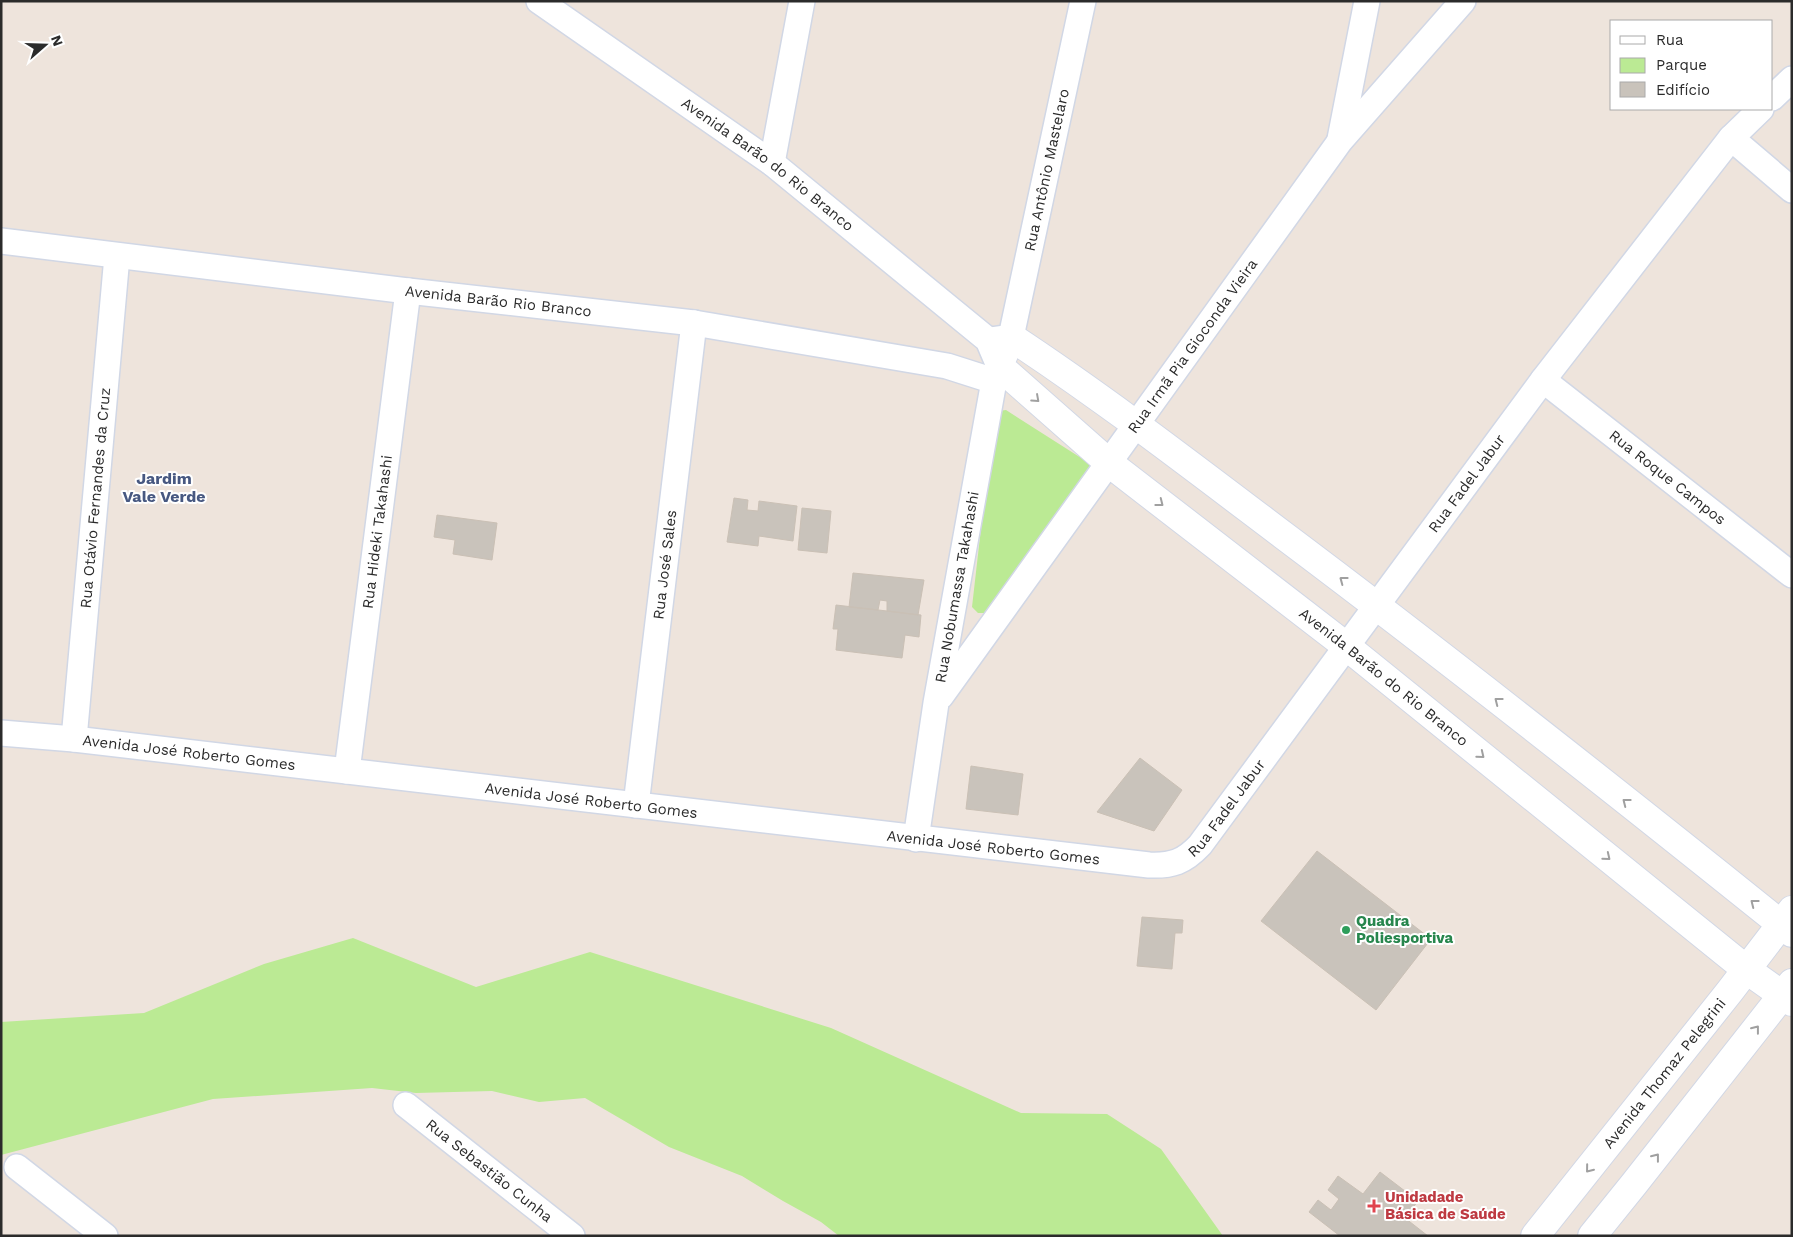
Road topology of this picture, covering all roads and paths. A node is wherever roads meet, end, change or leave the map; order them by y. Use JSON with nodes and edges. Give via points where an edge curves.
{"nodes":[{"id":1,"x":539,"y":1,"type":"edge"},
{"id":2,"x":802,"y":1,"type":"edge"},
{"id":3,"x":1083,"y":1,"type":"edge"},
{"id":4,"x":1367,"y":1,"type":"edge"},
{"id":5,"x":1463,"y":1,"type":"edge"},
{"id":6,"x":1792,"y":79,"type":"edge"},
{"id":7,"x":1773,"y":97,"type":"edge"},
{"id":8,"x":1760,"y":110,"type":"edge"},
{"id":9,"x":1731,"y":138,"type":"junction"},
{"id":10,"x":1340,"y":141,"type":"junction"},
{"id":11,"x":772,"y":163,"type":"junction"},
{"id":12,"x":1792,"y":190,"type":"edge"},
{"id":13,"x":1,"y":241,"type":"edge"},
{"id":14,"x":116,"y":256,"type":"junction"},
{"id":15,"x":408,"y":291,"type":"junction"},
{"id":16,"x":694,"y":323,"type":"junction"},
{"id":17,"x":1000,"y":339,"type":"junction"},
{"id":18,"x":997,"y":373,"type":"junction"},
{"id":19,"x":1543,"y":380,"type":"junction"},
{"id":20,"x":1136,"y":424,"type":"junction"},
{"id":21,"x":1109,"y":463,"type":"junction"},
{"id":22,"x":1792,"y":574,"type":"edge"},
{"id":23,"x":1376,"y":605,"type":"junction"},
{"id":24,"x":1346,"y":646,"type":"junction"},
{"id":25,"x":936,"y":703,"type":"junction"},
{"id":26,"x":1,"y":733,"type":"edge"},
{"id":27,"x":74,"y":740,"type":"junction"},
{"id":28,"x":347,"y":771,"type":"junction"},
{"id":29,"x":636,"y":805,"type":"junction"},
{"id":30,"x":916,"y":839,"type":"junction"},
{"id":31,"x":1179,"y":862,"type":"joint"},
{"id":32,"x":1788,"y":922,"type":"edge"},
{"id":33,"x":1747,"y":970,"type":"junction"},
{"id":34,"x":1789,"y":994,"type":"edge"},
{"id":35,"x":406,"y":1105,"type":"dead end"},
{"id":36,"x":17,"y":1167,"type":"dead end"},
{"id":37,"x":105,"y":1236,"type":"edge"},
{"id":38,"x":572,"y":1236,"type":"edge"},
{"id":39,"x":1535,"y":1236,"type":"edge"},
{"id":40,"x":1592,"y":1236,"type":"edge"}],
"edges":[{"from":1,"to":11,"type":"street","name":"Avenida Barão do Rio Branco"},
{"from":2,"to":11,"type":"street"},
{"from":3,"to":17,"type":"street","name":"Rua Antônio Mastelaro"},
{"from":4,"to":10,"type":"street"},
{"from":5,"to":10,"type":"street","name":"Rua Irmã Pia Gioconda Vieira"},
{"from":6,"to":7,"type":"street"},
{"from":8,"to":9,"type":"street","name":"Rua Fadel Jabur"},
{"from":9,"to":12,"type":"street"},
{"from":9,"to":19,"type":"street","name":"Rua Fadel Jabur"},
{"from":10,"to":20,"type":"street","name":"Rua Irmã Pia Gioconda Vieira"},
{"from":11,"to":17,"type":"street","name":"Avenida Barão do Rio Branco"},
{"from":13,"to":14,"type":"street","name":"Avenida Barão Rio Branco"},
{"from":14,"to":15,"type":"street","name":"Avenida Barão Rio Branco"},
{"from":14,"to":27,"type":"street","name":"Rua Otávio Fernandes da Cruz"},
{"from":15,"to":16,"type":"street","name":"Avenida Barão Rio Branco"},
{"from":15,"to":28,"type":"street","name":"Rua Hideki Takahashi"},
{"from":16,"to":18,"type":"street","name":"Avenida Barão Rio Branco"},
{"from":16,"to":29,"type":"street","name":"Rua José Sales"},
{"from":17,"to":18,"type":"street","name":"Rua Nobumassa Takahashi"},
{"from":17,"to":20,"type":"street","name":"Avenida Barão do Rio Branco","via":[[1068,375]]},
{"from":18,"to":21,"type":"street","name":"Avenida Barão do Rio Branco","one_way":true},
{"from":18,"to":25,"type":"street","name":"Rua Nobumassa Takahashi"},
{"from":19,"to":22,"type":"street","name":"Rua Roque Campos"},
{"from":19,"to":23,"type":"street","name":"Rua Fadel Jabur"},
{"from":20,"to":21,"type":"street","name":"Rua Irmã Pia Gioconda Vieira"},
{"from":23,"to":20,"type":"street","name":"Avenida Barão do Rio Branco","one_way":true},
{"from":21,"to":24,"type":"street","name":"Avenida Barão do Rio Branco","one_way":true},
{"from":21,"to":25,"type":"street","name":"Rua Irmã Pia Gioconda Vieira"},
{"from":23,"to":24,"type":"street","name":"Rua Fadel Jabur"},
{"from":32,"to":23,"type":"street","name":"Avenida Barão do Rio Branco","one_way":true},
{"from":24,"to":31,"type":"street","name":"Rua Fadel Jabur","via":[[1200,845]]},
{"from":24,"to":33,"type":"street","name":"Avenida Barão do Rio Branco","one_way":true},
{"from":25,"to":30,"type":"street","name":"Rua Nobumassa Takahashi"},
{"from":26,"to":27,"type":"street","name":"Avenida José Roberto Gomes"},
{"from":27,"to":28,"type":"street","name":"Avenida José Roberto Gomes"},
{"from":28,"to":29,"type":"street","name":"Avenida José Roberto Gomes"},
{"from":29,"to":30,"type":"street","name":"Avenida José Roberto Gomes"},
{"from":30,"to":31,"type":"street","name":"Avenida José Roberto Gomes","via":[[1150,865]]},
{"from":32,"to":33,"type":"street","name":"Avenida Thomaz Pelegrini"},
{"from":33,"to":34,"type":"street","name":"Avenida Barão do Rio Branco"},
{"from":33,"to":39,"type":"street","name":"Avenida Thomaz Pelegrini","one_way":true},
{"from":40,"to":34,"type":"street","one_way":true},
{"from":35,"to":38,"type":"street","name":"Rua Sebastião Cunha"},
{"from":36,"to":37,"type":"street"}]}
